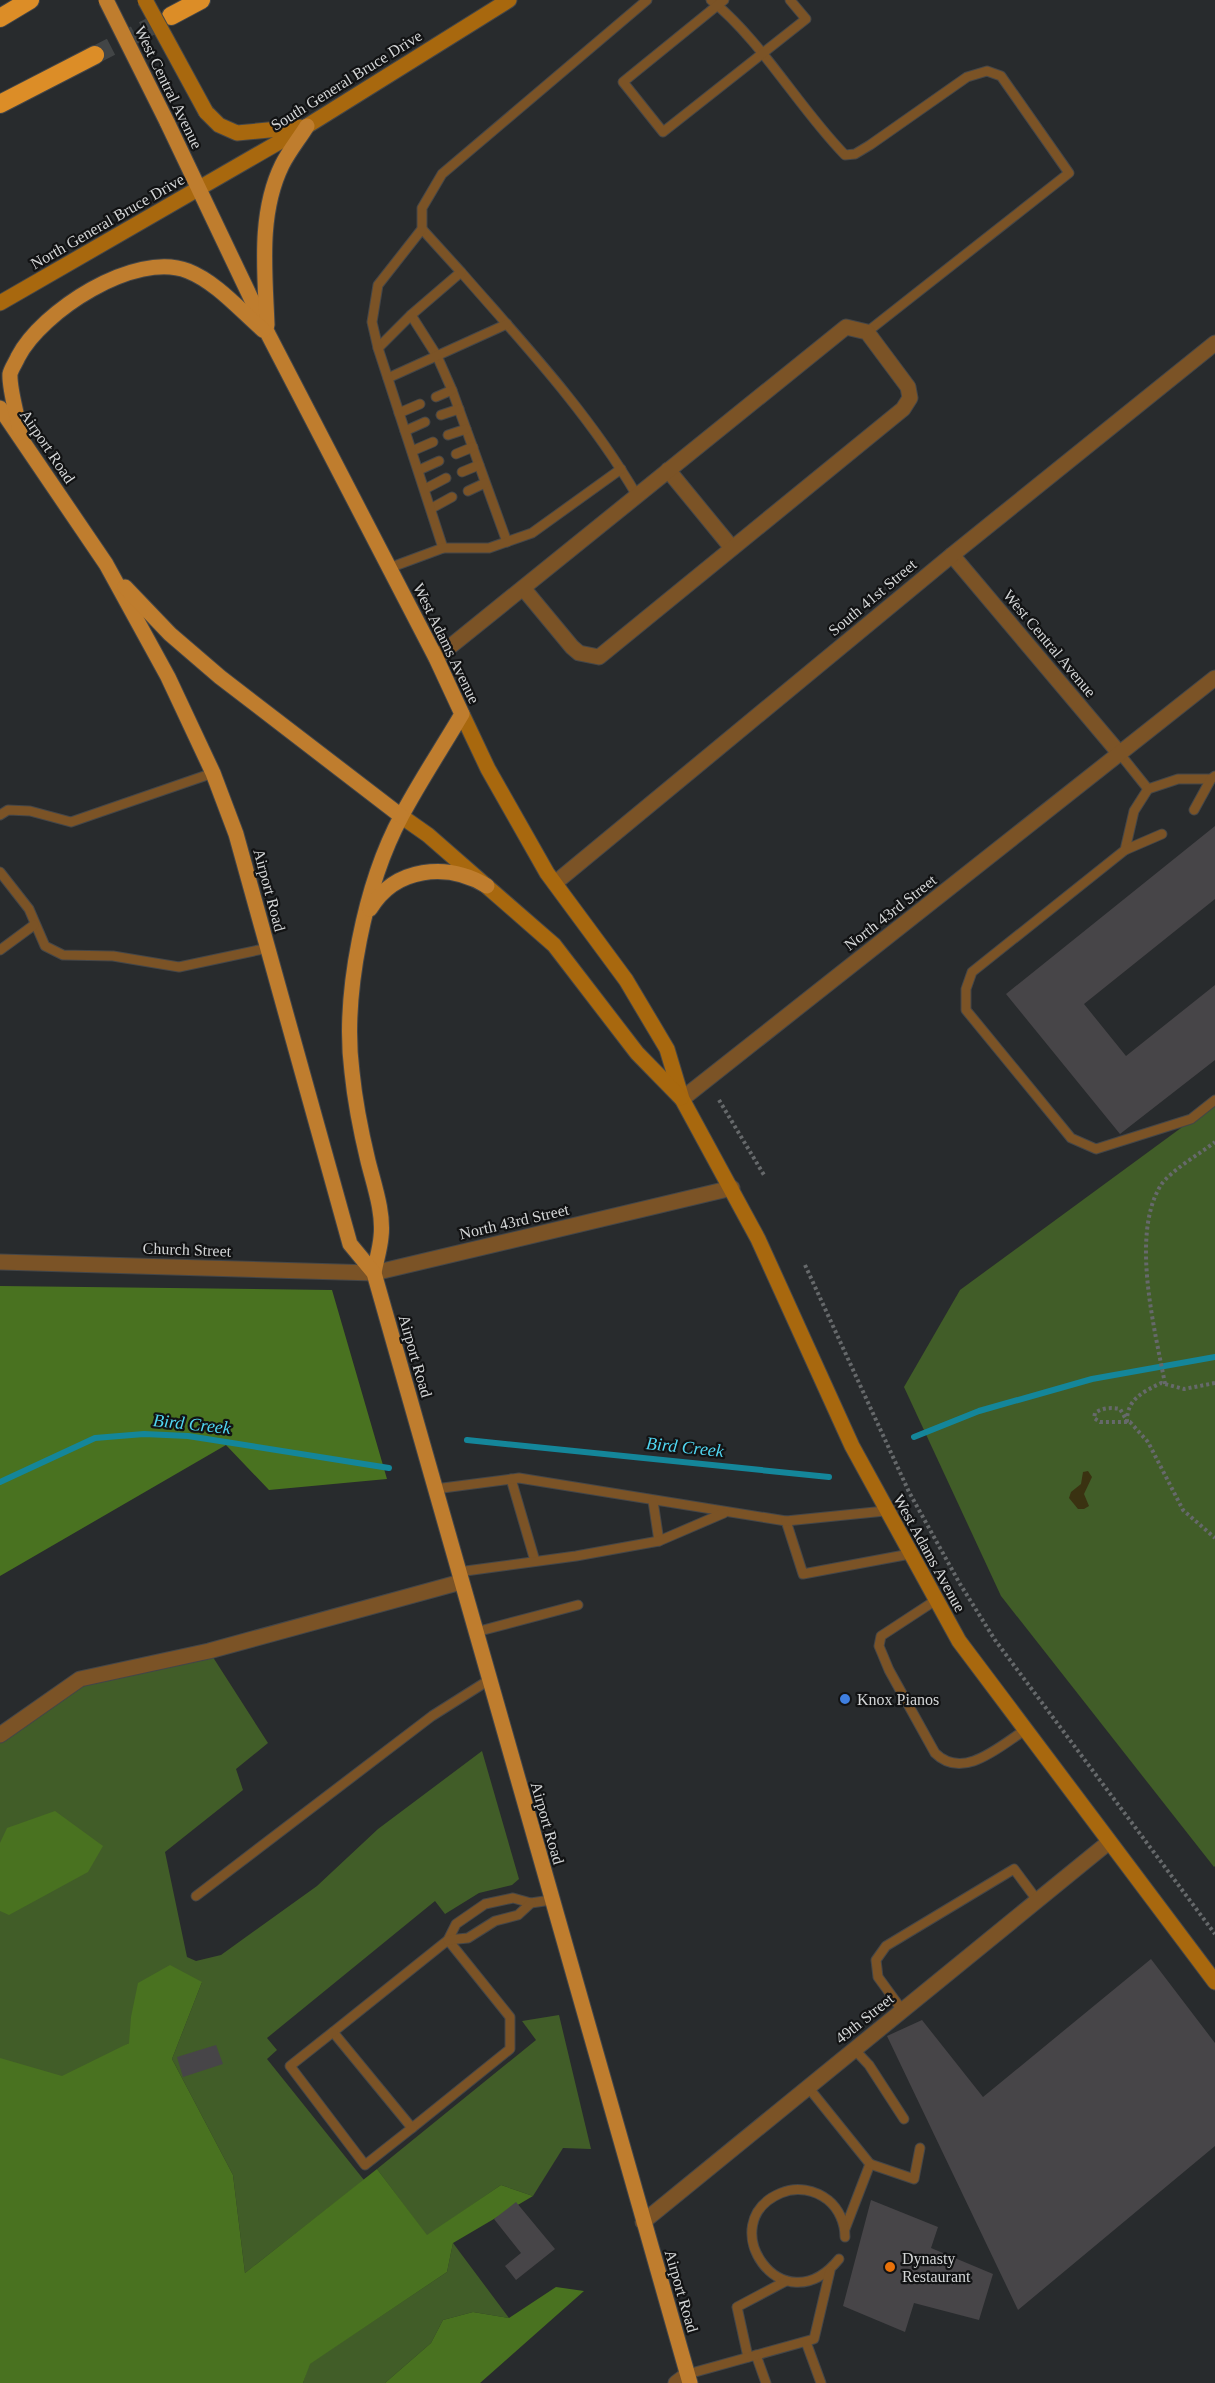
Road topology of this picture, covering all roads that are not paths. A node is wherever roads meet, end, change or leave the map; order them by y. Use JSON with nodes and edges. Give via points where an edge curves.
{"nodes":[{"id":1,"x":30,"y":0,"type":"edge"},
{"id":2,"x":106,"y":0,"type":"edge"},
{"id":3,"x":145,"y":0,"type":"edge"},
{"id":4,"x":201,"y":0,"type":"edge"},
{"id":5,"x":509,"y":0,"type":"edge"},
{"id":6,"x":647,"y":0,"type":"edge"},
{"id":7,"x":790,"y":0,"type":"edge"},
{"id":8,"x":717,"y":2,"type":"edge"},
{"id":9,"x":171,"y":16,"type":"tunnel mouth"},
{"id":10,"x":0,"y":18,"type":"edge"},
{"id":11,"x":761,"y":54,"type":"junction"},
{"id":12,"x":95,"y":55,"type":"tunnel mouth"},
{"id":13,"x":0,"y":104,"type":"edge"},
{"id":14,"x":307,"y":126,"type":"junction"},
{"id":15,"x":200,"y":189,"type":"junction"},
{"id":16,"x":422,"y":229,"type":"junction"},
{"id":17,"x":461,"y":272,"type":"junction"},
{"id":18,"x":0,"y":303,"type":"edge"},
{"id":19,"x":411,"y":315,"type":"junction"},
{"id":20,"x":507,"y":324,"type":"junction"},
{"id":21,"x":867,"y":333,"type":"junction"},
{"id":22,"x":268,"y":334,"type":"junction"},
{"id":23,"x":1215,"y":343,"type":"edge"},
{"id":24,"x":378,"y":348,"type":"junction"},
{"id":25,"x":437,"y":356,"type":"junction"},
{"id":26,"x":388,"y":378,"type":"junction"},
{"id":27,"x":452,"y":390,"type":"junction"},
{"id":28,"x":436,"y":397,"type":"dead end"},
{"id":29,"x":420,"y":404,"type":"dead end"},
{"id":30,"x":0,"y":408,"type":"edge"},
{"id":31,"x":459,"y":409,"type":"junction"},
{"id":32,"x":399,"y":413,"type":"junction"},
{"id":33,"x":441,"y":415,"type":"dead end"},
{"id":34,"x":425,"y":422,"type":"dead end"},
{"id":35,"x":0,"y":429,"type":"edge"},
{"id":36,"x":466,"y":429,"type":"junction"},
{"id":37,"x":405,"y":431,"type":"junction"},
{"id":38,"x":448,"y":435,"type":"dead end"},
{"id":39,"x":21,"y":439,"type":"junction"},
{"id":40,"x":433,"y":441,"type":"dead end"},
{"id":41,"x":472,"y":447,"type":"junction"},
{"id":42,"x":412,"y":451,"type":"junction"},
{"id":43,"x":456,"y":454,"type":"dead end"},
{"id":44,"x":439,"y":460,"type":"dead end"},
{"id":45,"x":479,"y":465,"type":"junction"},
{"id":46,"x":621,"y":469,"type":"junction"},
{"id":47,"x":419,"y":470,"type":"junction"},
{"id":48,"x":668,"y":470,"type":"junction"},
{"id":49,"x":462,"y":472,"type":"dead end"},
{"id":50,"x":446,"y":478,"type":"dead end"},
{"id":51,"x":485,"y":483,"type":"junction"},
{"id":52,"x":425,"y":489,"type":"junction"},
{"id":53,"x":468,"y":490,"type":"dead end"},
{"id":54,"x":636,"y":494,"type":"junction"},
{"id":55,"x":452,"y":497,"type":"dead end"},
{"id":56,"x":432,"y":508,"type":"junction"},
{"id":57,"x":507,"y":542,"type":"junction"},
{"id":58,"x":443,"y":548,"type":"junction"},
{"id":59,"x":732,"y":548,"type":"junction"},
{"id":60,"x":952,"y":555,"type":"junction"},
{"id":61,"x":106,"y":564,"type":"junction"},
{"id":62,"x":389,"y":567,"type":"junction"},
{"id":63,"x":523,"y":588,"type":"junction"},
{"id":64,"x":436,"y":658,"type":"junction"},
{"id":65,"x":1215,"y":678,"type":"edge"},
{"id":66,"x":462,"y":714,"type":"junction"},
{"id":67,"x":1120,"y":754,"type":"junction"},
{"id":68,"x":213,"y":773,"type":"junction"},
{"id":69,"x":1213,"y":777,"type":"edge"},
{"id":70,"x":1148,"y":789,"type":"junction"},
{"id":71,"x":1194,"y":810,"type":"dead end"},
{"id":72,"x":0,"y":815,"type":"edge"},
{"id":73,"x":401,"y":816,"type":"junction"},
{"id":74,"x":1162,"y":834,"type":"dead end"},
{"id":75,"x":1125,"y":850,"type":"junction"},
{"id":76,"x":0,"y":872,"type":"edge"},
{"id":77,"x":555,"y":883,"type":"junction"},
{"id":78,"x":487,"y":886,"type":"junction"},
{"id":79,"x":365,"y":917,"type":"junction"},
{"id":80,"x":34,"y":925,"type":"junction"},
{"id":81,"x":268,"y":948,"type":"junction"},
{"id":82,"x":0,"y":950,"type":"edge"},
{"id":83,"x":682,"y":1099,"type":"junction"},
{"id":84,"x":1215,"y":1100,"type":"edge"},
{"id":85,"x":732,"y":1188,"type":"junction"},
{"id":86,"x":0,"y":1262,"type":"edge"},
{"id":87,"x":374,"y":1273,"type":"junction"},
{"id":88,"x":511,"y":1479,"type":"junction"},
{"id":89,"x":435,"y":1489,"type":"junction"},
{"id":90,"x":653,"y":1501,"type":"junction"},
{"id":91,"x":885,"y":1511,"type":"junction"},
{"id":92,"x":724,"y":1512,"type":"junction"},
{"id":93,"x":786,"y":1521,"type":"junction"},
{"id":94,"x":659,"y":1540,"type":"junction"},
{"id":95,"x":910,"y":1554,"type":"junction"},
{"id":96,"x":535,"y":1561,"type":"junction"},
{"id":97,"x":460,"y":1577,"type":"junction"},
{"id":98,"x":936,"y":1600,"type":"junction"},
{"id":99,"x":578,"y":1605,"type":"dead end"},
{"id":100,"x":476,"y":1632,"type":"junction"},
{"id":101,"x":489,"y":1680,"type":"junction"},
{"id":102,"x":1025,"y":1730,"type":"junction"},
{"id":103,"x":0,"y":1735,"type":"edge"},
{"id":104,"x":1109,"y":1842,"type":"junction"},
{"id":105,"x":196,"y":1896,"type":"dead end"},
{"id":106,"x":551,"y":1900,"type":"junction"},
{"id":107,"x":1037,"y":1900,"type":"junction"},
{"id":108,"x":531,"y":1903,"type":"junction"},
{"id":109,"x":448,"y":1940,"type":"junction"},
{"id":110,"x":1215,"y":1982,"type":"edge"},
{"id":111,"x":902,"y":2010,"type":"junction"},
{"id":112,"x":333,"y":2032,"type":"junction"},
{"id":113,"x":854,"y":2049,"type":"junction"},
{"id":114,"x":807,"y":2087,"type":"junction"},
{"id":115,"x":904,"y":2119,"type":"dead end"},
{"id":116,"x":412,"y":2128,"type":"junction"},
{"id":117,"x":920,"y":2148,"type":"dead end"},
{"id":118,"x":870,"y":2164,"type":"junction"},
{"id":119,"x":643,"y":2222,"type":"junction"},
{"id":120,"x":839,"y":2259,"type":"dead end"},
{"id":121,"x":830,"y":2271,"type":"junction"},
{"id":122,"x":786,"y":2281,"type":"junction"},
{"id":123,"x":806,"y":2342,"type":"junction"},
{"id":124,"x":752,"y":2356,"type":"junction"},
{"id":125,"x":685,"y":2380,"type":"edge"},
{"id":126,"x":766,"y":2383,"type":"edge"},
{"id":127,"x":821,"y":2383,"type":"edge"}],
"edges":[{"from":1,"to":10,"type":"highway"},
{"from":2,"to":15,"type":"main road","name":"West Central Avenue","bridge":true},
{"from":3,"to":14,"type":"main road","bridge":true,"via":[[206,112],[219,125],[237,133]]},
{"from":4,"to":9,"type":"highway"},
{"from":5,"to":14,"type":"main road","name":"South General Bruce Drive"},
{"from":6,"to":16,"type":"lane","via":[[442,174],[422,208]]},
{"from":7,"to":11,"type":"lane","via":[[806,19]]},
{"from":8,"to":11,"type":"lane"},
{"from":8,"to":11,"type":"lane","via":[[622,82],[663,132]]},
{"from":11,"to":21,"type":"lane","via":[[845,155],[870,145],[967,77],[987,71],[1001,76],[1069,172]]},
{"from":12,"to":13,"type":"highway"},
{"from":14,"to":15,"type":"main road","name":"South General Bruce Drive"},
{"from":14,"to":22,"type":"main road","via":[[282,166],[268,207],[264,258]]},
{"from":15,"to":18,"type":"main road","name":"North General Bruce Drive"},
{"from":15,"to":22,"type":"main road","name":"West Adams Avenue"},
{"from":16,"to":17,"type":"lane"},
{"from":16,"to":24,"type":"lane","via":[[378,285],[372,322]]},
{"from":17,"to":19,"type":"lane"},
{"from":17,"to":20,"type":"lane"},
{"from":19,"to":24,"type":"lane"},
{"from":19,"to":25,"type":"lane"},
{"from":20,"to":25,"type":"lane"},
{"from":20,"to":46,"type":"lane","via":[[579,409]]},
{"from":21,"to":48,"type":"street","via":[[846,327]]},
{"from":21,"to":59,"type":"street","via":[[908,387],[910,398],[903,409]]},
{"from":22,"to":39,"type":"main road","via":[[206,280],[186,269],[154,266],[100,283],[56,312],[26,342],[10,373]]},
{"from":22,"to":62,"type":"main road","name":"West Adams Avenue"},
{"from":23,"to":60,"type":"street","name":"South 41st Street"},
{"from":24,"to":26,"type":"lane"},
{"from":25,"to":26,"type":"lane"},
{"from":25,"to":27,"type":"lane"},
{"from":26,"to":32,"type":"lane"},
{"from":27,"to":28,"type":"lane"},
{"from":27,"to":31,"type":"lane"},
{"from":29,"to":32,"type":"lane"},
{"from":30,"to":39,"type":"main road","name":"Airport Road"},
{"from":31,"to":33,"type":"lane"},
{"from":31,"to":36,"type":"lane"},
{"from":32,"to":37,"type":"lane"},
{"from":34,"to":37,"type":"lane"},
{"from":35,"to":39,"type":"main road"},
{"from":36,"to":38,"type":"lane"},
{"from":36,"to":41,"type":"lane"},
{"from":37,"to":42,"type":"lane"},
{"from":39,"to":61,"type":"main road","name":"Airport Road"},
{"from":40,"to":42,"type":"lane"},
{"from":41,"to":43,"type":"lane"},
{"from":41,"to":45,"type":"lane"},
{"from":42,"to":47,"type":"lane"},
{"from":44,"to":47,"type":"lane"},
{"from":45,"to":49,"type":"lane"},
{"from":45,"to":51,"type":"lane"},
{"from":46,"to":54,"type":"lane"},
{"from":46,"to":57,"type":"lane","via":[[532,533]]},
{"from":47,"to":52,"type":"lane"},
{"from":48,"to":54,"type":"street"},
{"from":48,"to":59,"type":"street"},
{"from":50,"to":52,"type":"lane"},
{"from":51,"to":53,"type":"lane"},
{"from":51,"to":57,"type":"lane"},
{"from":52,"to":56,"type":"lane"},
{"from":54,"to":63,"type":"street"},
{"from":55,"to":56,"type":"lane"},
{"from":56,"to":58,"type":"lane"},
{"from":57,"to":58,"type":"lane","via":[[489,548]]},
{"from":58,"to":62,"type":"lane"},
{"from":59,"to":63,"type":"street","via":[[599,657],[579,653],[572,647]]},
{"from":60,"to":67,"type":"street","name":"West Central Avenue"},
{"from":60,"to":77,"type":"street","name":"South 41st Street"},
{"from":61,"to":68,"type":"main road","name":"Airport Road","via":[[168,677]]},
{"from":61,"to":73,"type":"main road","name":"Airport Road","via":[[170,634],[220,677]]},
{"from":62,"to":64,"type":"main road","name":"West Adams Avenue"},
{"from":63,"to":64,"type":"street"},
{"from":64,"to":66,"type":"main road","name":"West Adams Avenue"},
{"from":65,"to":67,"type":"street","name":"North 43rd Street"},
{"from":66,"to":73,"type":"main road","name":"Airport Road"},
{"from":66,"to":77,"type":"main road","name":"West Adams Avenue","via":[[488,769]]},
{"from":67,"to":70,"type":"lane"},
{"from":67,"to":83,"type":"street","name":"North 43rd Street"},
{"from":68,"to":72,"type":"lane","via":[[71,822],[30,811],[8,810]]},
{"from":68,"to":81,"type":"main road","name":"Airport Road","via":[[236,834]]},
{"from":69,"to":70,"type":"lane","via":[[1178,779]]},
{"from":69,"to":71,"type":"lane"},
{"from":70,"to":75,"type":"lane","via":[[1134,811]]},
{"from":73,"to":78,"type":"main road","name":"West Adams Avenue"},
{"from":73,"to":79,"type":"main road","name":"Airport Road","via":[[385,851]]},
{"from":74,"to":75,"type":"lane"},
{"from":75,"to":84,"type":"lane","via":[[972,972],[966,989],[966,1010],[1071,1138],[1096,1149],[1191,1119]]},
{"from":76,"to":80,"type":"lane","via":[[28,909]]},
{"from":77,"to":83,"type":"main road","name":"West Adams Avenue","via":[[647,1014],[667,1049]]},
{"from":78,"to":79,"type":"main road","via":[[474,878],[445,871],[415,874],[380,895]]},
{"from":78,"to":83,"type":"main road","name":"West Adams Avenue","via":[[554,945],[637,1053]]},
{"from":79,"to":87,"type":"main road","name":"Airport Road","via":[[354,985],[351,1069],[379,1207],[381,1236]]},
{"from":80,"to":81,"type":"lane","via":[[45,946],[63,955],[113,956],[179,967]]},
{"from":80,"to":82,"type":"lane"},
{"from":81,"to":87,"type":"main road","name":"Airport Road","via":[[350,1244]]},
{"from":83,"to":85,"type":"main road","name":"West Adams Avenue"},
{"from":85,"to":87,"type":"street","name":"North 43rd Street"},
{"from":85,"to":91,"type":"main road","name":"West Adams Avenue"},
{"from":86,"to":87,"type":"street","name":"Church Street"},
{"from":87,"to":89,"type":"main road","name":"Airport Road"},
{"from":88,"to":89,"type":"lane"},
{"from":88,"to":90,"type":"lane"},
{"from":88,"to":96,"type":"lane"},
{"from":89,"to":97,"type":"main road","name":"Airport Road"},
{"from":90,"to":92,"type":"lane"},
{"from":90,"to":94,"type":"lane"},
{"from":91,"to":93,"type":"lane"},
{"from":91,"to":95,"type":"main road","name":"West Adams Avenue"},
{"from":92,"to":93,"type":"lane"},
{"from":92,"to":94,"type":"lane"},
{"from":93,"to":95,"type":"lane","via":[[803,1574]]},
{"from":94,"to":96,"type":"lane"},
{"from":95,"to":98,"type":"main road","name":"West Adams Avenue"},
{"from":96,"to":97,"type":"lane"},
{"from":97,"to":100,"type":"main road","name":"Airport Road"},
{"from":97,"to":103,"type":"street","via":[[209,1651],[80,1679]]},
{"from":98,"to":102,"type":"main road","name":"West Adams Avenue","via":[[959,1641]]},
{"from":98,"to":102,"type":"lane","via":[[881,1636],[879,1646],[935,1753],[953,1765],[969,1763]]},
{"from":99,"to":100,"type":"lane"},
{"from":100,"to":101,"type":"main road","name":"Airport Road"},
{"from":101,"to":105,"type":"lane","via":[[432,1716]]},
{"from":101,"to":106,"type":"main road","name":"Airport Road"},
{"from":102,"to":104,"type":"main road","name":"West Adams Avenue"},
{"from":104,"to":107,"type":"street","name":"49th Street"},
{"from":104,"to":110,"type":"main road","name":"West Adams Avenue"},
{"from":106,"to":108,"type":"lane"},
{"from":106,"to":119,"type":"main road","name":"Airport Road"},
{"from":107,"to":111,"type":"street","name":"49th Street"},
{"from":107,"to":111,"type":"lane","via":[[1014,1869],[886,1946],[876,1960],[878,1977]]},
{"from":108,"to":109,"type":"lane","via":[[518,1915],[495,1921],[468,1938]]},
{"from":108,"to":109,"type":"lane","via":[[513,1898],[485,1904],[456,1924]]},
{"from":109,"to":112,"type":"lane"},
{"from":109,"to":116,"type":"lane","via":[[510,2017],[510,2049]]},
{"from":111,"to":113,"type":"street","name":"49th Street"},
{"from":112,"to":116,"type":"lane"},
{"from":112,"to":116,"type":"lane","via":[[290,2066],[365,2165]]},
{"from":113,"to":114,"type":"street","name":"49th Street"},
{"from":113,"to":115,"type":"lane"},
{"from":114,"to":118,"type":"lane"},
{"from":114,"to":119,"type":"street","name":"49th Street"},
{"from":117,"to":118,"type":"lane","via":[[914,2179]]},
{"from":118,"to":122,"type":"lane","via":[[844,2233],[835,2208],[817,2193],[802,2189],[787,2190],[767,2202],[754,2220],[754,2251],[772,2275]]},
{"from":119,"to":125,"type":"main road","name":"Airport Road"},
{"from":120,"to":121,"type":"lane"},
{"from":121,"to":122,"type":"lane","via":[[802,2283]]},
{"from":121,"to":123,"type":"lane","via":[[814,2339]]},
{"from":122,"to":124,"type":"lane","via":[[737,2307]]},
{"from":123,"to":124,"type":"lane"},
{"from":123,"to":127,"type":"lane"},
{"from":124,"to":125,"type":"lane"},
{"from":124,"to":126,"type":"lane"}]}
